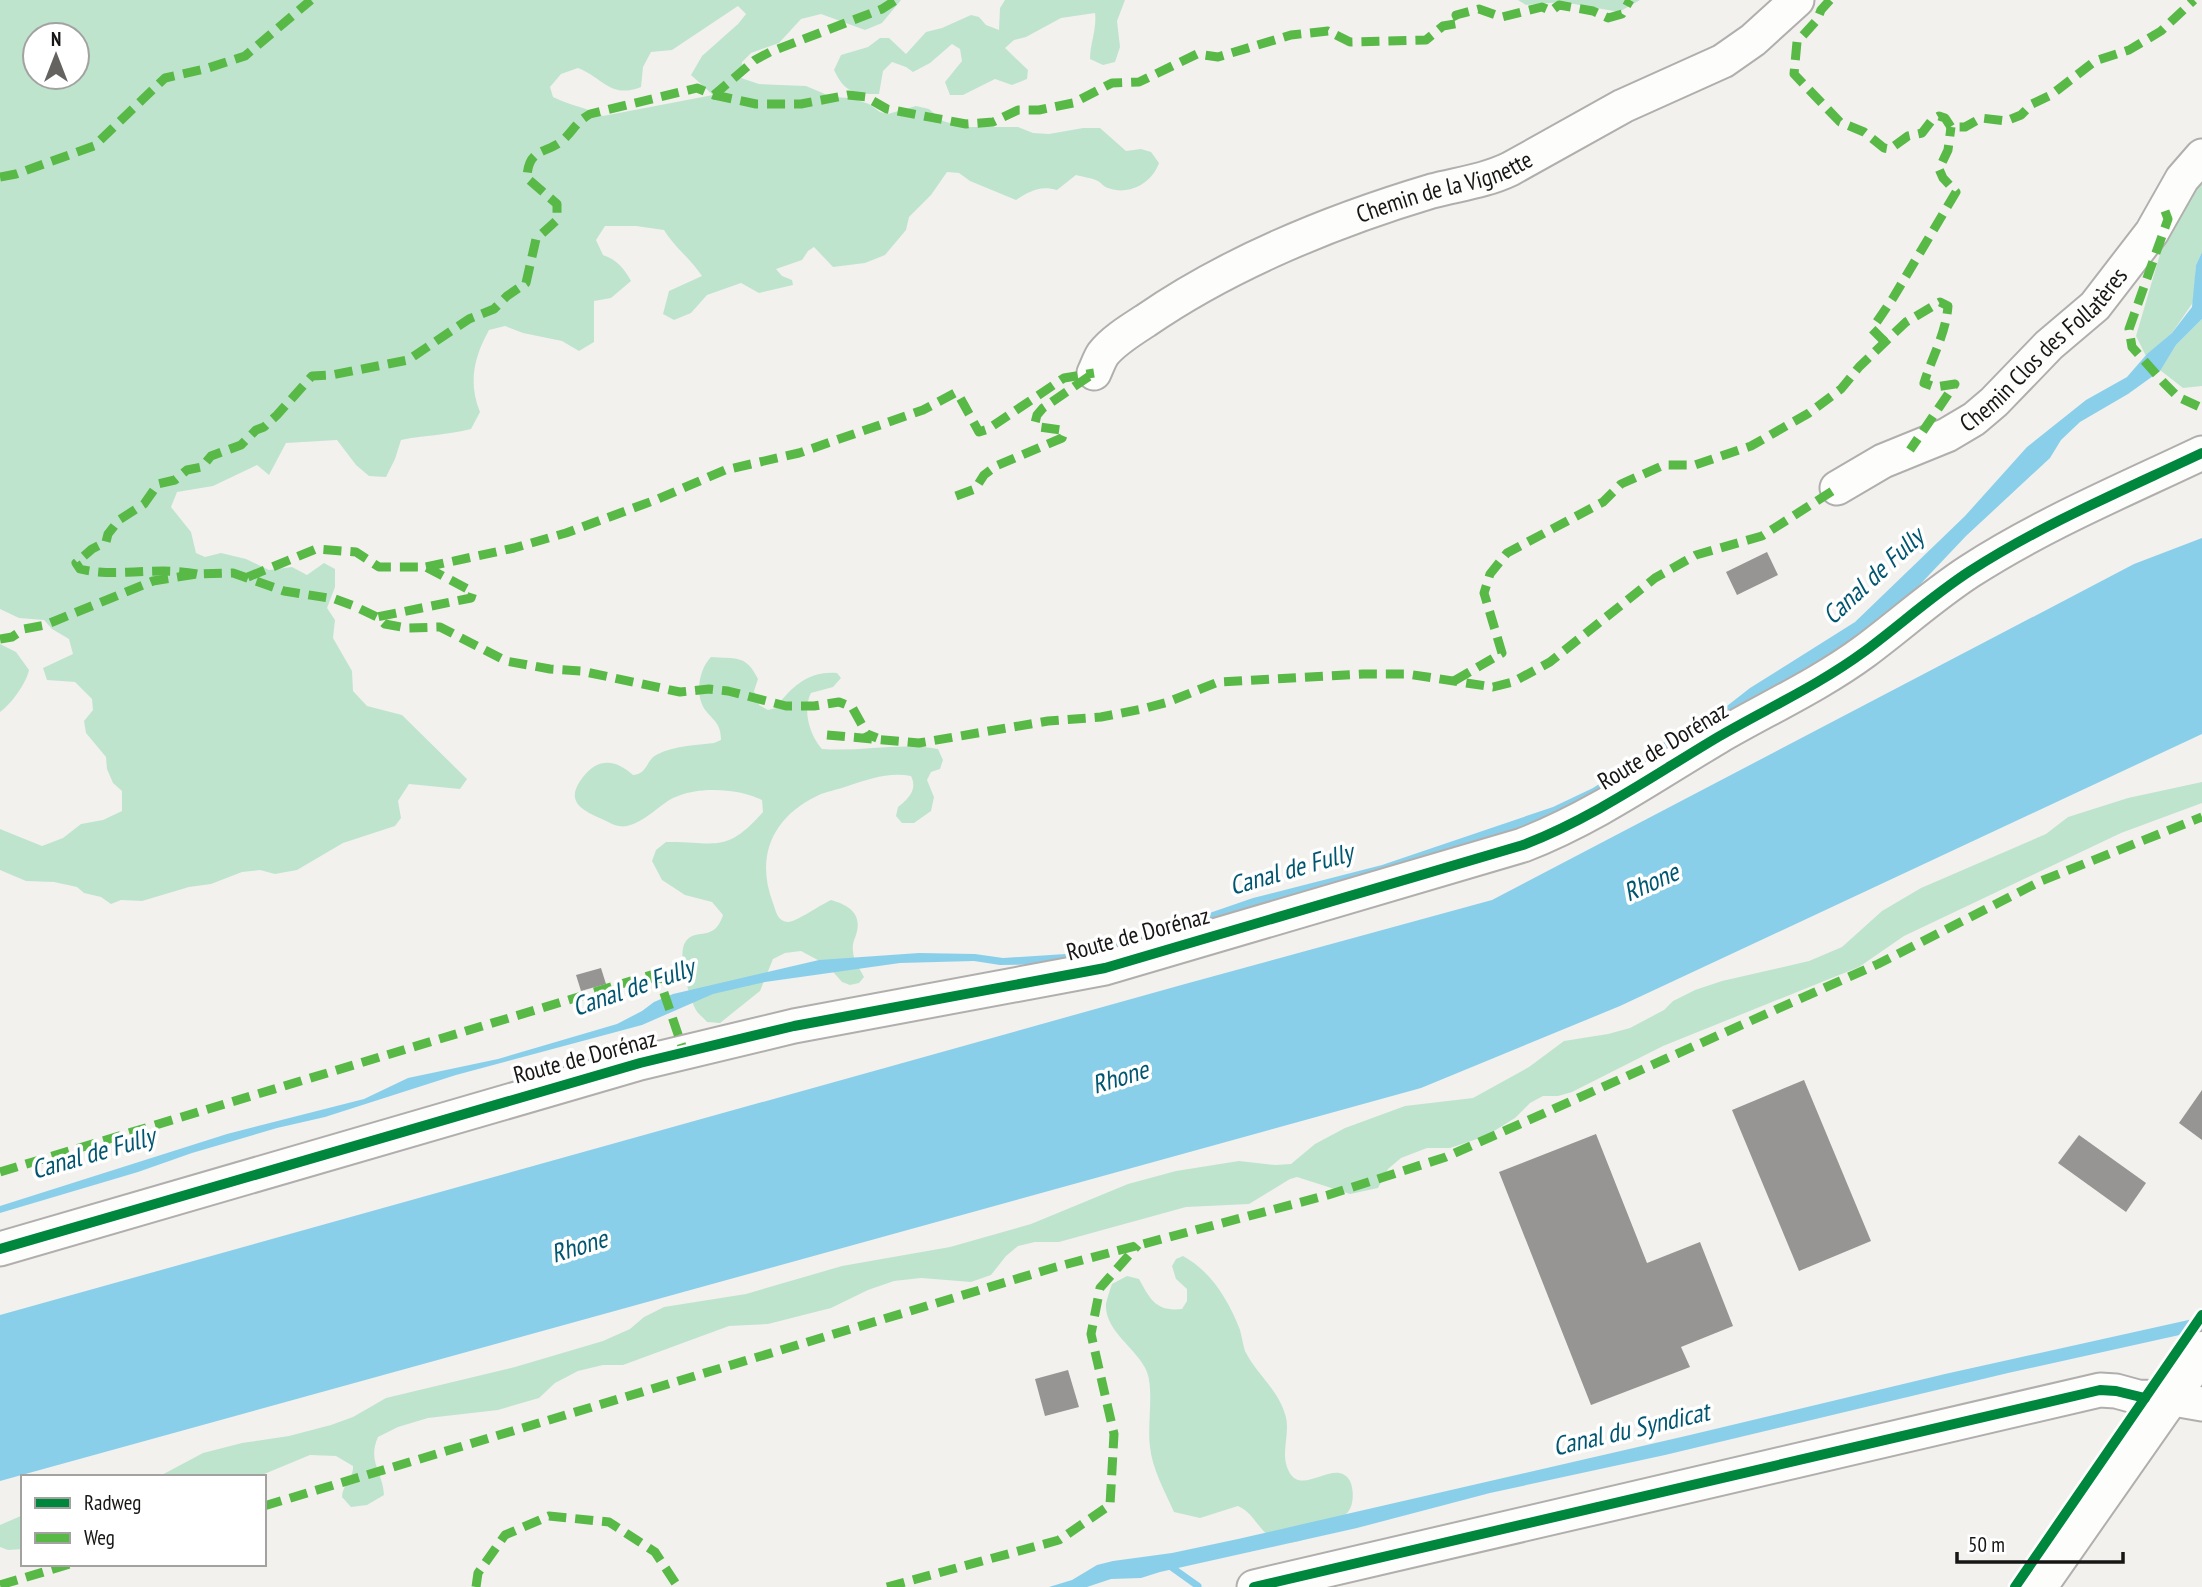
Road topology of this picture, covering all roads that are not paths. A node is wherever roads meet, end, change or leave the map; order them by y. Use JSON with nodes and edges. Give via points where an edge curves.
{"nodes":[{"id":1,"x":1797,"y":0,"type":"edge"},
{"id":2,"x":2202,"y":156,"type":"edge"},
{"id":3,"x":1094,"y":373,"type":"dead end"},
{"id":4,"x":2202,"y":453,"type":"edge"},
{"id":5,"x":1837,"y":488,"type":"dead end"},
{"id":6,"x":0,"y":1249,"type":"edge"},
{"id":7,"x":2190,"y":1382,"type":"edge"},
{"id":8,"x":1254,"y":1587,"type":"edge"},
{"id":9,"x":2037,"y":1587,"type":"edge"}],
"edges":[{"from":1,"to":3,"type":"street","name":"Chemin de la Vignette","via":[[1723,61],[1623,106],[1510,169],[1312,234],[1210,281],[1125,335],[1104,353]]},
{"from":2,"to":5,"type":"street","name":"Chemin Clos des Follatères","via":[[2188,171],[2152,233],[2095,306],[1994,402],[1947,435],[1883,461]]},
{"from":4,"to":6,"type":"street","name":"Route de Dorénaz","via":[[2008,548],[1942,589],[1843,666],[1585,818],[1523,845],[1105,968],[794,1026],[640,1063]]},
{"from":7,"to":8,"type":"street","via":[[2138,1397],[2100,1390]]},
{"from":7,"to":9,"type":"main road"}]}
